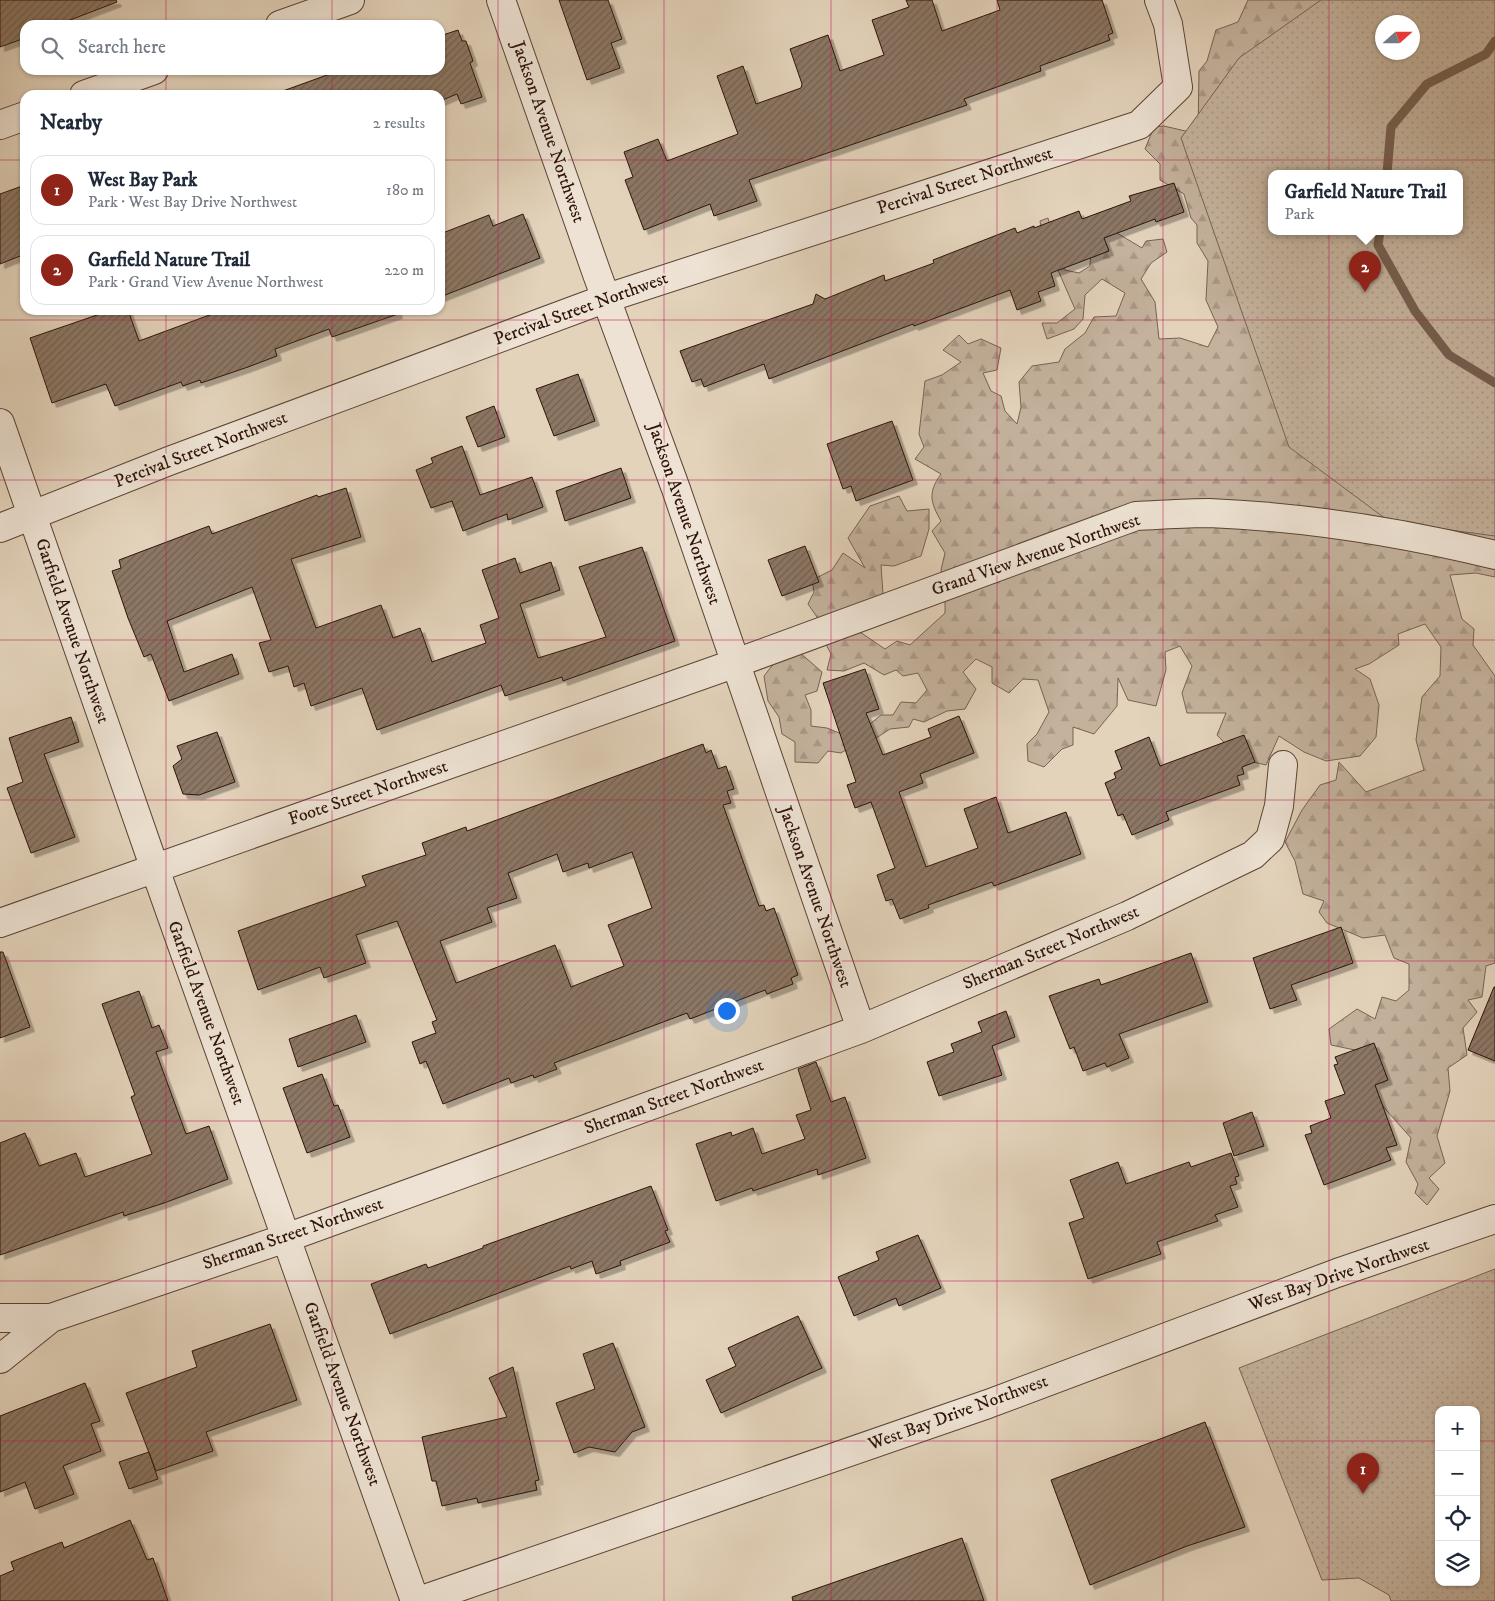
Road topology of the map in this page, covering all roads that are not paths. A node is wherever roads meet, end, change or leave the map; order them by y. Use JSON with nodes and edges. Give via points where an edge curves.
{"nodes":[{"id":1,"x":350,"y":0,"type":"edge"},
{"id":2,"x":501,"y":0,"type":"edge"},
{"id":3,"x":1159,"y":0,"type":"edge"},
{"id":4,"x":294,"y":20,"type":"edge"},
{"id":5,"x":140,"y":75,"type":"edge"},
{"id":6,"x":98,"y":90,"type":"edge"},
{"id":7,"x":20,"y":118,"type":"edge"},
{"id":8,"x":0,"y":125,"type":"edge"},
{"id":9,"x":607,"y":298,"type":"junction"},
{"id":10,"x":0,"y":423,"type":"edge"},
{"id":11,"x":32,"y":516,"type":"junction"},
{"id":12,"x":0,"y":528,"type":"edge"},
{"id":13,"x":1495,"y":555,"type":"edge"},
{"id":14,"x":736,"y":663,"type":"junction"},
{"id":15,"x":1283,"y":765,"type":"dead end"},
{"id":16,"x":155,"y":869,"type":"junction"},
{"id":17,"x":0,"y":923,"type":"edge"},
{"id":18,"x":861,"y":1029,"type":"junction"},
{"id":19,"x":1495,"y":1219,"type":"edge"},
{"id":20,"x":286,"y":1238,"type":"junction"},
{"id":21,"x":0,"y":1318,"type":"edge"},
{"id":22,"x":51,"y":1318,"type":"junction"},
{"id":23,"x":0,"y":1359,"type":"edge"},
{"id":24,"x":415,"y":1601,"type":"edge"},
{"id":25,"x":420,"y":1601,"type":"edge"}],
"edges":[{"from":1,"to":4,"type":"street"},
{"from":2,"to":9,"type":"street","name":"Jackson Avenue Northwest"},
{"from":3,"to":9,"type":"street","name":"Percival Street Northwest","via":[[1168,24],[1178,87],[1139,125]]},
{"from":5,"to":6,"type":"street"},
{"from":7,"to":8,"type":"street"},
{"from":9,"to":11,"type":"street","name":"Percival Street Northwest","via":[[169,461]]},
{"from":9,"to":14,"type":"street","name":"Jackson Avenue Northwest"},
{"from":10,"to":11,"type":"street","name":"Garfield Avenue Northwest"},
{"from":11,"to":12,"type":"street","name":"Percival Street Northwest"},
{"from":11,"to":16,"type":"street","name":"Garfield Avenue Northwest"},
{"from":13,"to":14,"type":"street","name":"Grand View Avenue Northwest","via":[[1418,536],[1290,518],[1207,513],[1136,516]]},
{"from":14,"to":16,"type":"street","name":"Foote Street Northwest"},
{"from":14,"to":18,"type":"street","name":"Jackson Avenue Northwest"},
{"from":15,"to":18,"type":"street","name":"Sherman Street Northwest","via":[[1279,806],[1270,839],[1253,855],[1127,916]]},
{"from":16,"to":17,"type":"street","name":"Foote Street Northwest"},
{"from":16,"to":20,"type":"street","name":"Garfield Avenue Northwest"},
{"from":18,"to":20,"type":"street","name":"Sherman Street Northwest"},
{"from":19,"to":25,"type":"street","name":"West Bay Drive Northwest","via":[[1337,1273],[980,1407]]},
{"from":20,"to":22,"type":"street","name":"Sherman Street Northwest"},
{"from":20,"to":24,"type":"street","name":"Garfield Avenue Northwest"},
{"from":21,"to":22,"type":"street"},
{"from":22,"to":23,"type":"street","name":"Sherman Street Northwest"}]}
